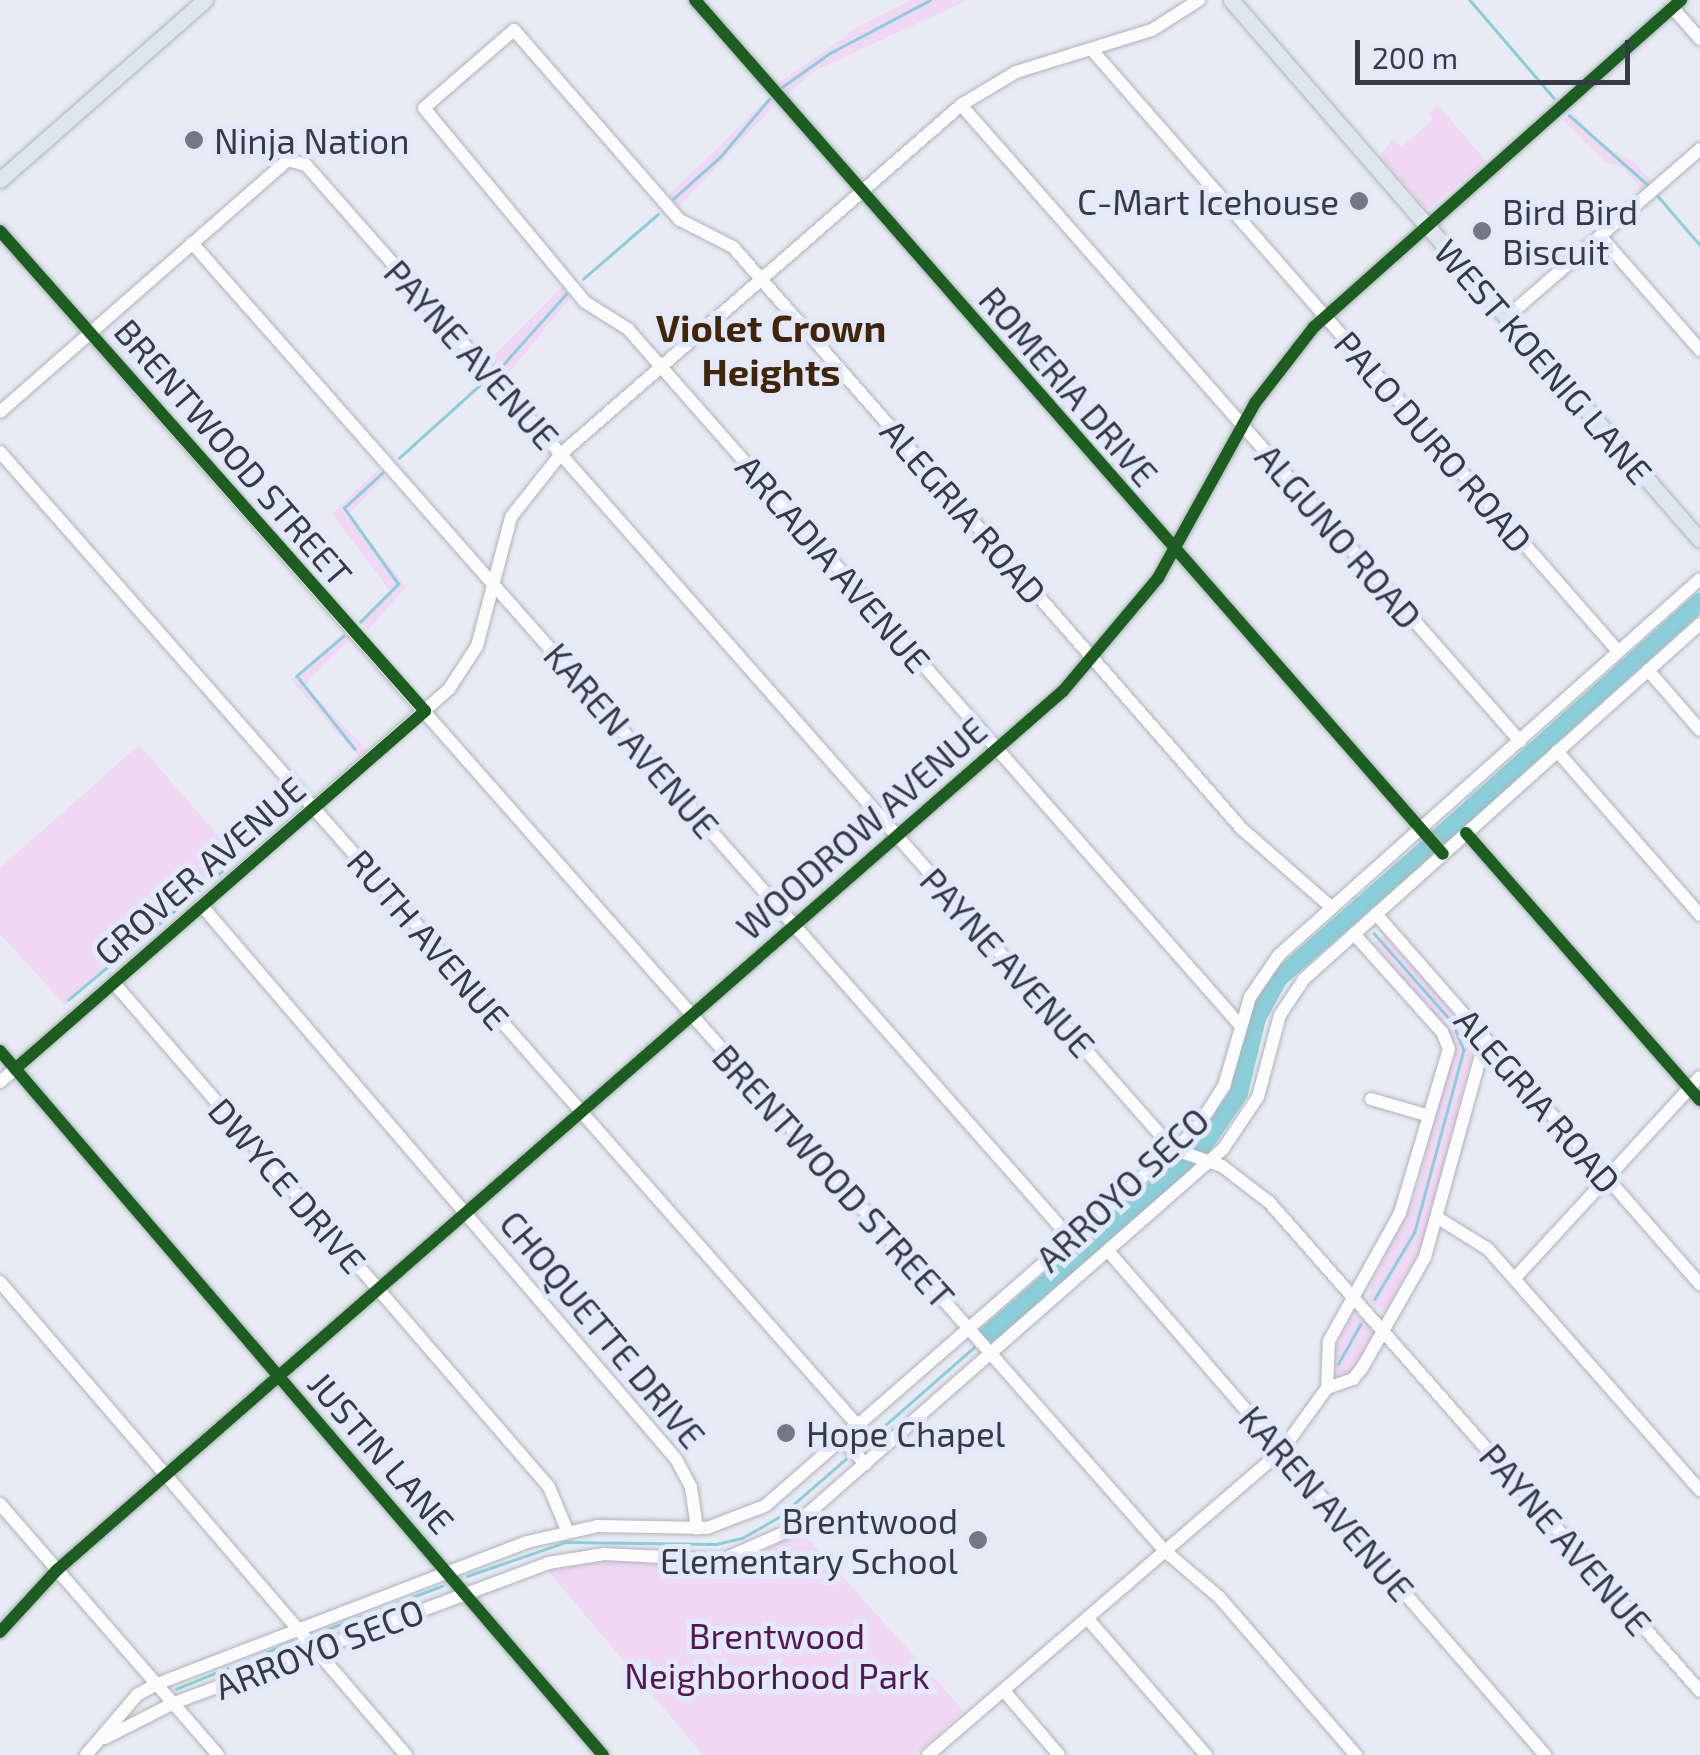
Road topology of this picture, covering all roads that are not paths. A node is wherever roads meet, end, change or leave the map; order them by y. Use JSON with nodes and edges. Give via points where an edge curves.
{"nodes":[{"id":1,"x":205,"y":0,"type":"edge"},
{"id":2,"x":694,"y":0,"type":"edge"},
{"id":3,"x":1199,"y":0,"type":"edge"},
{"id":4,"x":1231,"y":0,"type":"edge"},
{"id":5,"x":1677,"y":4,"type":"edge"},
{"id":6,"x":1700,"y":40,"type":"edge"},
{"id":7,"x":1092,"y":50,"type":"junction"},
{"id":8,"x":960,"y":104,"type":"junction"},
{"id":9,"x":424,"y":108,"type":"joint"},
{"id":10,"x":1700,"y":150,"type":"edge"},
{"id":11,"x":0,"y":180,"type":"edge"},
{"id":12,"x":858,"y":193,"type":"junction"},
{"id":13,"x":1425,"y":224,"type":"junction"},
{"id":14,"x":0,"y":230,"type":"edge"},
{"id":15,"x":1600,"y":236,"type":"junction"},
{"id":16,"x":192,"y":243,"type":"junction"},
{"id":17,"x":761,"y":280,"type":"junction"},
{"id":18,"x":1324,"y":316,"type":"junction"},
{"id":19,"x":1507,"y":317,"type":"junction"},
{"id":20,"x":91,"y":333,"type":"junction"},
{"id":21,"x":1700,"y":350,"type":"edge"},
{"id":22,"x":661,"y":366,"type":"junction"},
{"id":23,"x":0,"y":412,"type":"edge"},
{"id":24,"x":1242,"y":425,"type":"junction"},
{"id":25,"x":0,"y":452,"type":"edge"},
{"id":26,"x":561,"y":454,"type":"junction"},
{"id":27,"x":1700,"y":540,"type":"edge"},
{"id":28,"x":1174,"y":551,"type":"junction"},
{"id":29,"x":1700,"y":579,"type":"edge"},
{"id":30,"x":493,"y":582,"type":"junction"},
{"id":31,"x":1700,"y":624,"type":"edge"},
{"id":32,"x":1618,"y":651,"type":"junction"},
{"id":33,"x":1094,"y":660,"type":"junction"},
{"id":34,"x":1648,"y":670,"type":"junction"},
{"id":35,"x":425,"y":712,"type":"junction"},
{"id":36,"x":1700,"y":730,"type":"edge"},
{"id":37,"x":1520,"y":741,"type":"junction"},
{"id":38,"x":997,"y":749,"type":"junction"},
{"id":39,"x":1557,"y":751,"type":"junction"},
{"id":40,"x":316,"y":809,"type":"junction"},
{"id":41,"x":1421,"y":830,"type":"junction"},
{"id":42,"x":1466,"y":834,"type":"junction"},
{"id":43,"x":896,"y":837,"type":"junction"},
{"id":44,"x":1443,"y":854,"type":"junction"},
{"id":45,"x":202,"y":906,"type":"junction"},
{"id":46,"x":1331,"y":907,"type":"junction"},
{"id":47,"x":1376,"y":914,"type":"junction"},
{"id":48,"x":1700,"y":914,"type":"edge"},
{"id":49,"x":795,"y":925,"type":"junction"},
{"id":50,"x":1354,"y":934,"type":"junction"},
{"id":51,"x":114,"y":983,"type":"junction"},
{"id":52,"x":693,"y":1016,"type":"junction"},
{"id":53,"x":1240,"y":1025,"type":"junction"},
{"id":54,"x":1485,"y":1041,"type":"junction"},
{"id":55,"x":0,"y":1051,"type":"edge"},
{"id":56,"x":15,"y":1069,"type":"junction"},
{"id":57,"x":1700,"y":1077,"type":"edge"},
{"id":58,"x":0,"y":1082,"type":"edge"},
{"id":59,"x":1690,"y":1088,"type":"junction"},
{"id":60,"x":1370,"y":1099,"type":"dead end"},
{"id":61,"x":1700,"y":1100,"type":"edge"},
{"id":62,"x":582,"y":1114,"type":"junction"},
{"id":63,"x":1430,"y":1116,"type":"junction"},
{"id":64,"x":1174,"y":1149,"type":"junction"},
{"id":65,"x":1209,"y":1162,"type":"junction"},
{"id":66,"x":1607,"y":1178,"type":"junction"},
{"id":67,"x":467,"y":1214,"type":"junction"},
{"id":68,"x":1438,"y":1218,"type":"junction"},
{"id":69,"x":1071,"y":1239,"type":"junction"},
{"id":70,"x":1109,"y":1252,"type":"junction"},
{"id":71,"x":1516,"y":1278,"type":"junction"},
{"id":72,"x":0,"y":1282,"type":"edge"},
{"id":73,"x":1700,"y":1284,"type":"edge"},
{"id":74,"x":380,"y":1291,"type":"junction"},
{"id":75,"x":1353,"y":1296,"type":"junction"},
{"id":76,"x":969,"y":1328,"type":"junction"},
{"id":77,"x":1383,"y":1330,"type":"junction"},
{"id":78,"x":991,"y":1354,"type":"junction"},
{"id":79,"x":280,"y":1379,"type":"junction"},
{"id":80,"x":1326,"y":1388,"type":"junction"},
{"id":81,"x":858,"y":1426,"type":"junction"},
{"id":82,"x":843,"y":1440,"type":"junction"},
{"id":83,"x":1282,"y":1450,"type":"junction"},
{"id":84,"x":865,"y":1464,"type":"junction"},
{"id":85,"x":166,"y":1476,"type":"junction"},
{"id":86,"x":1700,"y":1490,"type":"edge"},
{"id":87,"x":0,"y":1504,"type":"edge"},
{"id":88,"x":567,"y":1530,"type":"junction"},
{"id":89,"x":696,"y":1530,"type":"junction"},
{"id":90,"x":1165,"y":1551,"type":"junction"},
{"id":91,"x":57,"y":1570,"type":"junction"},
{"id":92,"x":446,"y":1573,"type":"junction"},
{"id":93,"x":464,"y":1593,"type":"junction"},
{"id":94,"x":1087,"y":1618,"type":"junction"},
{"id":95,"x":298,"y":1629,"type":"junction"},
{"id":96,"x":0,"y":1632,"type":"edge"},
{"id":97,"x":316,"y":1650,"type":"junction"},
{"id":98,"x":157,"y":1684,"type":"junction"},
{"id":99,"x":1004,"y":1691,"type":"junction"},
{"id":100,"x":1700,"y":1691,"type":"edge"},
{"id":101,"x":174,"y":1704,"type":"junction"},
{"id":102,"x":102,"y":1740,"type":"junction"},
{"id":103,"x":86,"y":1755,"type":"edge"},
{"id":104,"x":218,"y":1755,"type":"edge"},
{"id":105,"x":406,"y":1755,"type":"edge"},
{"id":106,"x":603,"y":1755,"type":"edge"},
{"id":107,"x":928,"y":1755,"type":"edge"},
{"id":108,"x":1059,"y":1755,"type":"edge"},
{"id":109,"x":1206,"y":1755,"type":"edge"},
{"id":110,"x":1356,"y":1755,"type":"edge"},
{"id":111,"x":1545,"y":1755,"type":"edge"}],
"edges":[{"from":1,"to":11,"type":"main road"},
{"from":2,"to":12,"type":"street","name":"ROMERIA DRIVE"},
{"from":3,"to":7,"type":"street","name":"GROVER AVENUE","via":[[1152,30]]},
{"from":4,"to":13,"type":"main road","name":"WEST KOENIG LANE"},
{"from":5,"to":6,"type":"street"},
{"from":5,"to":13,"type":"street","name":"WOODROW AVENUE"},
{"from":7,"to":8,"type":"street","name":"GROVER AVENUE","via":[[1016,72]]},
{"from":7,"to":18,"type":"street","name":"PALO DURO ROAD"},
{"from":8,"to":12,"type":"street","name":"GROVER AVENUE"},
{"from":8,"to":24,"type":"street","name":"ALGUNO ROAD"},
{"from":9,"to":17,"type":"street","name":"ALEGRIA ROAD","via":[[514,30],[680,220],[733,247]]},
{"from":9,"to":22,"type":"street","name":"ARCADIA AVENUE","via":[[585,302],[628,329]]},
{"from":10,"to":15,"type":"street"},
{"from":12,"to":17,"type":"street","name":"GROVER AVENUE"},
{"from":12,"to":28,"type":"street","name":"ROMERIA DRIVE"},
{"from":13,"to":18,"type":"street","name":"WOODROW AVENUE"},
{"from":13,"to":19,"type":"main road","name":"WEST KOENIG LANE"},
{"from":14,"to":20,"type":"street","name":"BRENTWOOD STREET"},
{"from":15,"to":19,"type":"street"},
{"from":15,"to":21,"type":"street"},
{"from":16,"to":20,"type":"street"},
{"from":16,"to":26,"type":"street","name":"PAYNE AVENUE","via":[[298,159]]},
{"from":16,"to":30,"type":"street","name":"KAREN AVENUE"},
{"from":17,"to":22,"type":"street","name":"GROVER AVENUE"},
{"from":17,"to":33,"type":"street","name":"ALEGRIA ROAD"},
{"from":18,"to":24,"type":"street","name":"WOODROW AVENUE"},
{"from":18,"to":32,"type":"street","name":"PALO DURO ROAD"},
{"from":19,"to":27,"type":"main road","name":"WEST KOENIG LANE"},
{"from":20,"to":23,"type":"street"},
{"from":20,"to":35,"type":"street","name":"BRENTWOOD STREET"},
{"from":22,"to":26,"type":"street","name":"GROVER AVENUE"},
{"from":22,"to":38,"type":"street","name":"ARCADIA AVENUE"},
{"from":24,"to":28,"type":"street","name":"WOODROW AVENUE"},
{"from":24,"to":37,"type":"street","name":"ALGUNO ROAD"},
{"from":25,"to":40,"type":"street","name":"RUTH AVENUE"},
{"from":26,"to":30,"type":"street","name":"GROVER AVENUE","via":[[520,498]]},
{"from":26,"to":43,"type":"street","name":"PAYNE AVENUE"},
{"from":28,"to":33,"type":"street","name":"WOODROW AVENUE"},
{"from":28,"to":41,"type":"street","name":"ROMERIA DRIVE"},
{"from":29,"to":32,"type":"street","name":"ARROYO SECO"},
{"from":30,"to":35,"type":"street","name":"GROVER AVENUE","via":[[466,667]]},
{"from":30,"to":49,"type":"street","name":"KAREN AVENUE"},
{"from":31,"to":34,"type":"street","name":"ARROYO SECO"},
{"from":32,"to":37,"type":"street","name":"ARROYO SECO"},
{"from":33,"to":38,"type":"street","name":"WOODROW AVENUE"},
{"from":33,"to":46,"type":"street","name":"ALEGRIA ROAD","via":[[1242,828]]},
{"from":34,"to":36,"type":"street"},
{"from":34,"to":39,"type":"street","name":"ARROYO SECO"},
{"from":35,"to":40,"type":"street","name":"GROVER AVENUE"},
{"from":35,"to":52,"type":"street","name":"BRENTWOOD STREET"},
{"from":37,"to":41,"type":"street","name":"ARROYO SECO"},
{"from":38,"to":43,"type":"street","name":"WOODROW AVENUE"},
{"from":38,"to":53,"type":"street","name":"ARCADIA AVENUE"},
{"from":39,"to":42,"type":"street","name":"ARROYO SECO"},
{"from":39,"to":48,"type":"street"},
{"from":40,"to":45,"type":"street","name":"GROVER AVENUE"},
{"from":40,"to":62,"type":"street","name":"RUTH AVENUE"},
{"from":41,"to":44,"type":"street","name":"ROMERIA DRIVE"},
{"from":41,"to":46,"type":"street","name":"ARROYO SECO"},
{"from":42,"to":44,"type":"street","name":"ARROYO SECO"},
{"from":42,"to":59,"type":"street"},
{"from":43,"to":49,"type":"street","name":"WOODROW AVENUE"},
{"from":43,"to":64,"type":"street","name":"PAYNE AVENUE"},
{"from":44,"to":47,"type":"street","name":"ARROYO SECO"},
{"from":45,"to":51,"type":"street","name":"GROVER AVENUE"},
{"from":45,"to":67,"type":"street","name":"CHOQUETTE DRIVE"},
{"from":46,"to":53,"type":"street","name":"ARROYO SECO","via":[[1266,970]]},
{"from":47,"to":50,"type":"street","name":"ARROYO SECO"},
{"from":47,"to":54,"type":"street","name":"ALEGRIA ROAD"},
{"from":49,"to":52,"type":"street","name":"WOODROW AVENUE"},
{"from":49,"to":69,"type":"street","name":"KAREN AVENUE"},
{"from":50,"to":63,"type":"street","via":[[1448,1040]]},
{"from":50,"to":65,"type":"street","name":"ARROYO SECO","via":[[1286,1002],[1258,1097]]},
{"from":51,"to":56,"type":"street","name":"GROVER AVENUE"},
{"from":51,"to":74,"type":"street","name":"DWYCE DRIVE"},
{"from":52,"to":62,"type":"street","name":"WOODROW AVENUE"},
{"from":52,"to":76,"type":"street","name":"BRENTWOOD STREET"},
{"from":53,"to":64,"type":"street","name":"ARROYO SECO","via":[[1215,1104]]},
{"from":54,"to":66,"type":"street","name":"ALEGRIA ROAD"},
{"from":54,"to":68,"type":"street"},
{"from":55,"to":56,"type":"street","name":"JUSTIN LANE"},
{"from":56,"to":58,"type":"street","name":"GROVER AVENUE"},
{"from":56,"to":79,"type":"street","name":"JUSTIN LANE"},
{"from":57,"to":59,"type":"street"},
{"from":59,"to":61,"type":"street"},
{"from":59,"to":66,"type":"street"},
{"from":60,"to":63,"type":"street"},
{"from":62,"to":67,"type":"street","name":"WOODROW AVENUE"},
{"from":62,"to":81,"type":"street","name":"RUTH AVENUE"},
{"from":63,"to":75,"type":"street","via":[[1400,1213]]},
{"from":64,"to":65,"type":"street","name":"PAYNE AVENUE"},
{"from":64,"to":69,"type":"street","name":"ARROYO SECO"},
{"from":65,"to":70,"type":"street","name":"ARROYO SECO"},
{"from":65,"to":75,"type":"street","name":"PAYNE AVENUE","via":[[1269,1202]]},
{"from":66,"to":71,"type":"street"},
{"from":66,"to":73,"type":"street","name":"ALEGRIA ROAD"},
{"from":67,"to":74,"type":"street","name":"WOODROW AVENUE"},
{"from":67,"to":89,"type":"street","name":"CHOQUETTE DRIVE","via":[[676,1458],[691,1487]]},
{"from":68,"to":71,"type":"street","via":[[1474,1238]]},
{"from":68,"to":77,"type":"street","via":[[1425,1257]]},
{"from":69,"to":76,"type":"street","name":"ARROYO SECO"},
{"from":70,"to":78,"type":"street","name":"ARROYO SECO"},
{"from":70,"to":83,"type":"street","name":"KAREN AVENUE"},
{"from":71,"to":86,"type":"street"},
{"from":72,"to":85,"type":"street"},
{"from":74,"to":79,"type":"street","name":"WOODROW AVENUE"},
{"from":74,"to":88,"type":"street","name":"DWYCE DRIVE","via":[[549,1487]]},
{"from":75,"to":77,"type":"street","name":"PAYNE AVENUE"},
{"from":75,"to":80,"type":"street","via":[[1330,1342]]},
{"from":76,"to":78,"type":"street","name":"BRENTWOOD STREET"},
{"from":76,"to":81,"type":"street","name":"ARROYO SECO"},
{"from":77,"to":80,"type":"street","via":[[1353,1379]]},
{"from":77,"to":100,"type":"street","name":"PAYNE AVENUE"},
{"from":78,"to":84,"type":"street","name":"ARROYO SECO"},
{"from":78,"to":90,"type":"street","name":"BRENTWOOD STREET"},
{"from":79,"to":85,"type":"street","name":"WOODROW AVENUE"},
{"from":79,"to":92,"type":"street","name":"JUSTIN LANE"},
{"from":80,"to":83,"type":"street"},
{"from":81,"to":82,"type":"street","name":"ARROYO SECO"},
{"from":82,"to":84,"type":"street"},
{"from":82,"to":89,"type":"street","name":"ARROYO SECO","via":[[763,1507]]},
{"from":83,"to":90,"type":"street"},
{"from":83,"to":111,"type":"street","name":"KAREN AVENUE"},
{"from":84,"to":93,"type":"street","name":"ARROYO SECO","via":[[788,1531],[745,1555],[700,1562],[591,1555]]},
{"from":85,"to":91,"type":"street","name":"WOODROW AVENUE"},
{"from":85,"to":95,"type":"street"},
{"from":87,"to":91,"type":"street"},
{"from":88,"to":89,"type":"street","name":"ARROYO SECO"},
{"from":88,"to":92,"type":"street","name":"ARROYO SECO"},
{"from":90,"to":94,"type":"street"},
{"from":90,"to":110,"type":"street","name":"BRENTWOOD STREET","via":[[1220,1598]]},
{"from":91,"to":96,"type":"street","name":"WOODROW AVENUE"},
{"from":91,"to":98,"type":"street"},
{"from":92,"to":93,"type":"street","name":"JUSTIN LANE"},
{"from":92,"to":95,"type":"street","name":"ARROYO SECO"},
{"from":93,"to":97,"type":"street","name":"ARROYO SECO"},
{"from":93,"to":106,"type":"street","name":"JUSTIN LANE"},
{"from":94,"to":99,"type":"street"},
{"from":94,"to":109,"type":"street"},
{"from":95,"to":97,"type":"street"},
{"from":95,"to":98,"type":"street","name":"ARROYO SECO"},
{"from":97,"to":101,"type":"street","name":"ARROYO SECO"},
{"from":97,"to":105,"type":"street"},
{"from":98,"to":101,"type":"street"},
{"from":98,"to":102,"type":"street","name":"ARROYO SECO","via":[[122,1710]]},
{"from":99,"to":107,"type":"street"},
{"from":99,"to":108,"type":"street"},
{"from":101,"to":102,"type":"street","name":"ARROYO SECO"},
{"from":101,"to":104,"type":"street"},
{"from":102,"to":103,"type":"street","name":"ARROYO SECO"}]}
